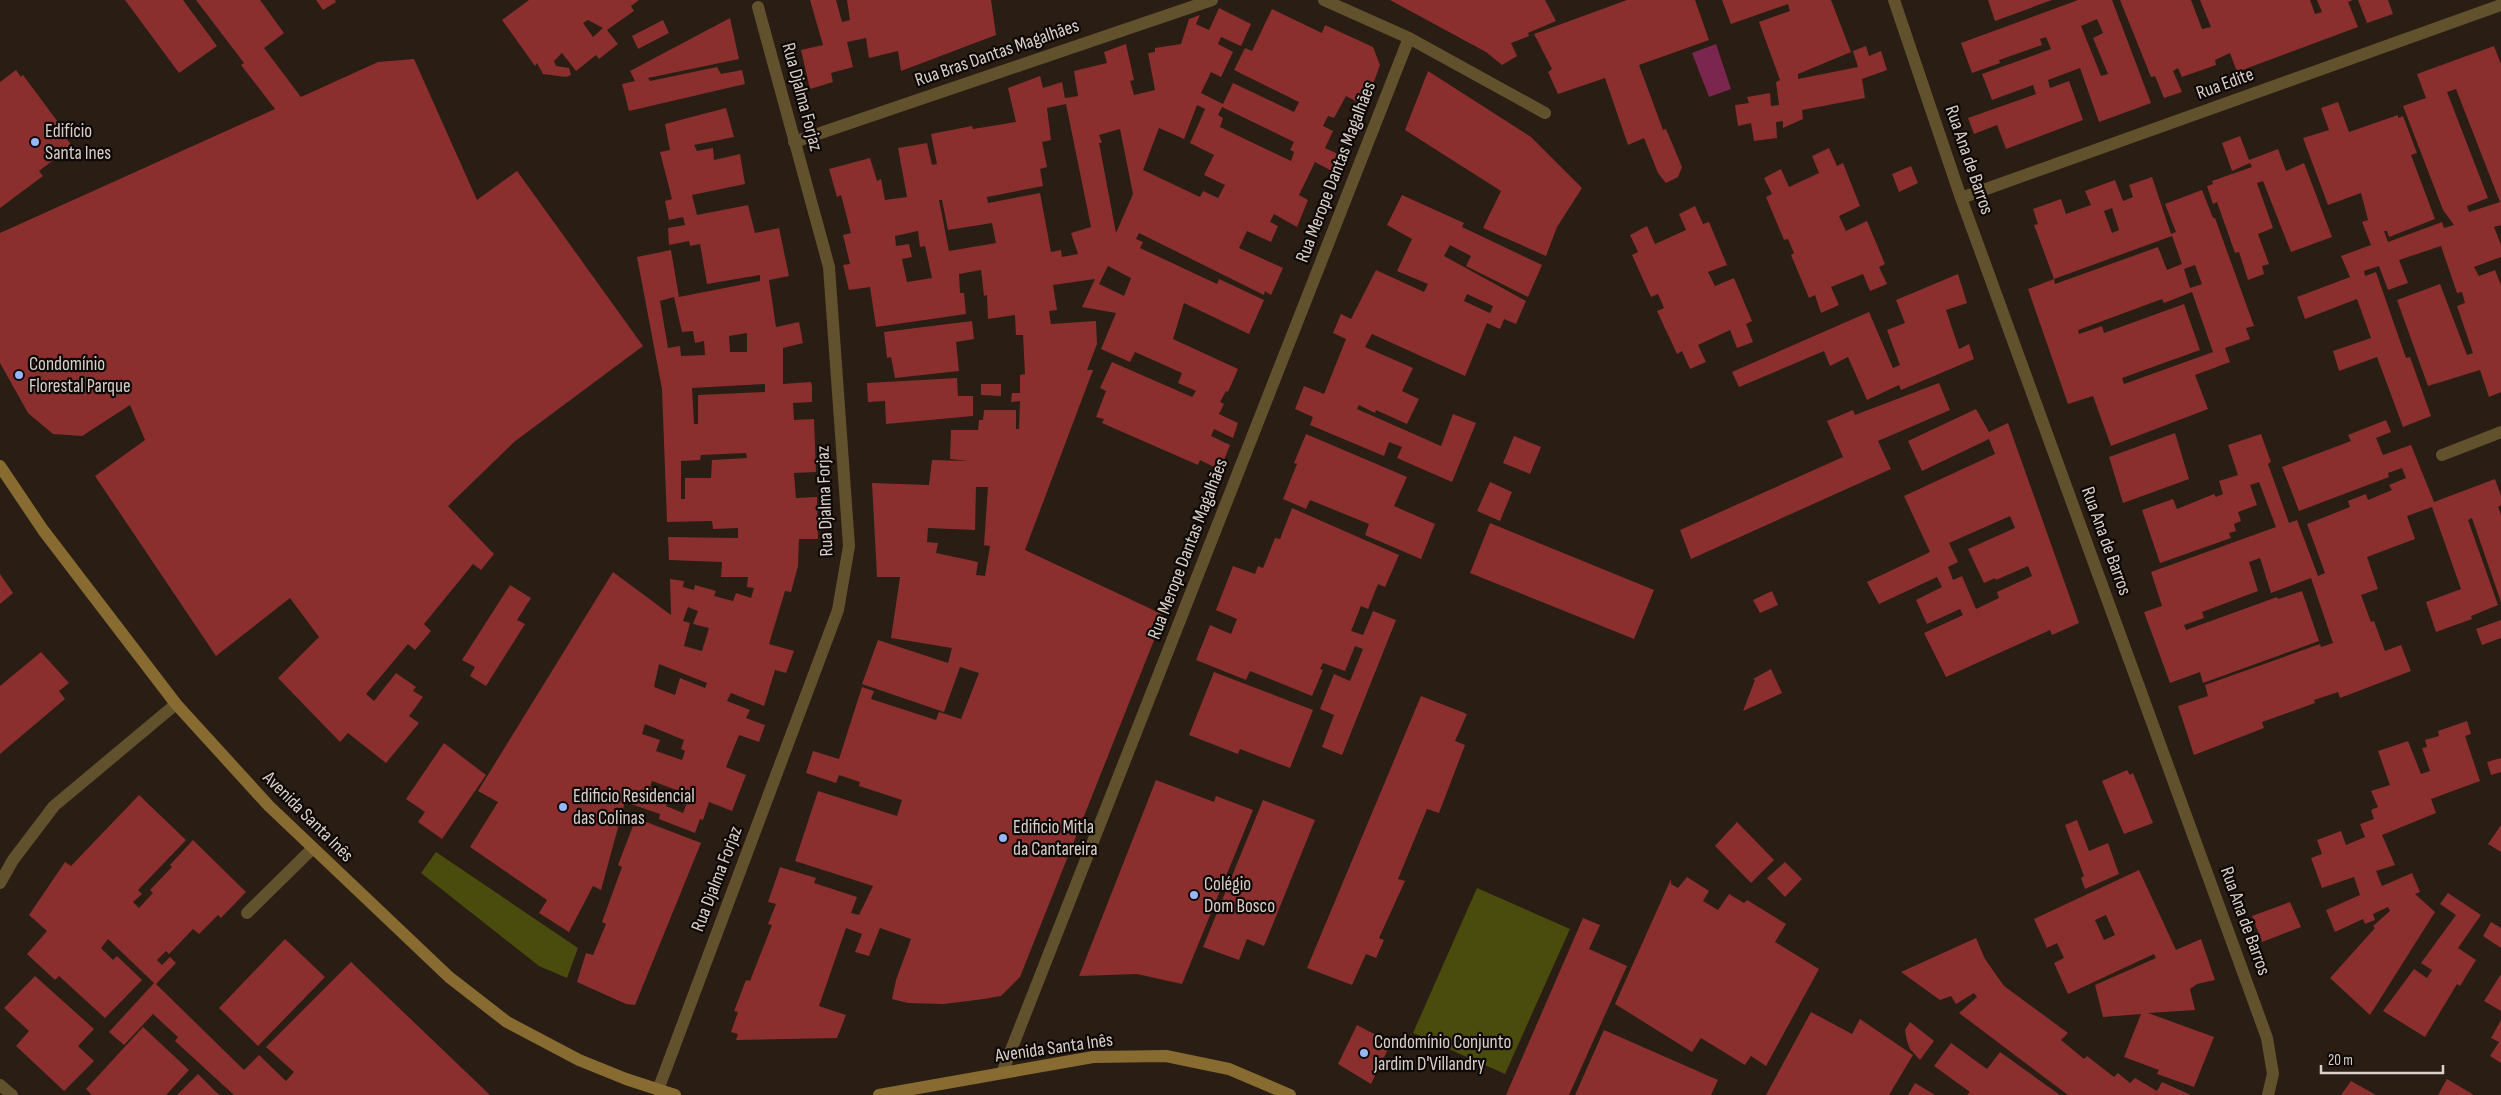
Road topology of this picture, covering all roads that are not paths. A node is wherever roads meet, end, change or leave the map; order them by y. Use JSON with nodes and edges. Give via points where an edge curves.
{"nodes":[{"id":1,"x":1212,"y":0,"type":"edge"},
{"id":2,"x":1324,"y":0,"type":"edge"},
{"id":3,"x":1894,"y":0,"type":"edge"},
{"id":4,"x":2501,"y":5,"type":"edge"},
{"id":5,"x":758,"y":7,"type":"dead end"},
{"id":6,"x":1409,"y":38,"type":"junction"},
{"id":7,"x":1545,"y":114,"type":"dead end"},
{"id":8,"x":794,"y":142,"type":"junction"},
{"id":9,"x":1961,"y":198,"type":"junction"},
{"id":10,"x":2501,"y":432,"type":"edge"},
{"id":11,"x":2442,"y":455,"type":"dead end"},
{"id":12,"x":0,"y":466,"type":"edge"},
{"id":13,"x":176,"y":704,"type":"junction"},
{"id":14,"x":313,"y":848,"type":"junction"},
{"id":15,"x":0,"y":883,"type":"edge"},
{"id":16,"x":247,"y":914,"type":"dead end"},
{"id":17,"x":1002,"y":1073,"type":"junction"},
{"id":18,"x":0,"y":1085,"type":"edge"},
{"id":19,"x":658,"y":1090,"type":"junction"},
{"id":20,"x":12,"y":1095,"type":"edge"},
{"id":21,"x":675,"y":1095,"type":"edge"},
{"id":22,"x":879,"y":1095,"type":"edge"},
{"id":23,"x":1290,"y":1095,"type":"edge"},
{"id":24,"x":2268,"y":1095,"type":"edge"}],
"edges":[{"from":1,"to":8,"type":"street","name":"Rua Bras Dantas Magalhães"},
{"from":2,"to":6,"type":"street"},
{"from":3,"to":9,"type":"street","name":"Rua Ana de Barros"},
{"from":4,"to":9,"type":"street","name":"Rua Edite"},
{"from":5,"to":8,"type":"street","name":"Rua Djalma Forjaz"},
{"from":6,"to":7,"type":"street"},
{"from":6,"to":17,"type":"street","name":"Rua Merope Dantas Magalhães"},
{"from":8,"to":19,"type":"street","name":"Rua Djalma Forjaz","via":[[829,267],[849,546],[838,610]]},
{"from":9,"to":24,"type":"street","name":"Rua Ana de Barros","via":[[2267,1038],[2273,1074]]},
{"from":10,"to":11,"type":"street"},
{"from":12,"to":13,"type":"main road","name":"Avenida Santa Inês","via":[[43,530]]},
{"from":13,"to":14,"type":"main road","name":"Avenida Santa Inês"},
{"from":13,"to":15,"type":"street","via":[[54,806],[12,860]]},
{"from":14,"to":16,"type":"street"},
{"from":14,"to":19,"type":"main road","name":"Avenida Santa Inês","via":[[449,977],[506,1022],[579,1060]]},
{"from":17,"to":22,"type":"main road","name":"Avenida Santa Inês"},
{"from":17,"to":23,"type":"main road","name":"Avenida Santa Inês","via":[[1093,1057],[1166,1056],[1229,1069]]},
{"from":18,"to":20,"type":"street"},
{"from":19,"to":21,"type":"main road","name":"Avenida Santa Inês"}]}
